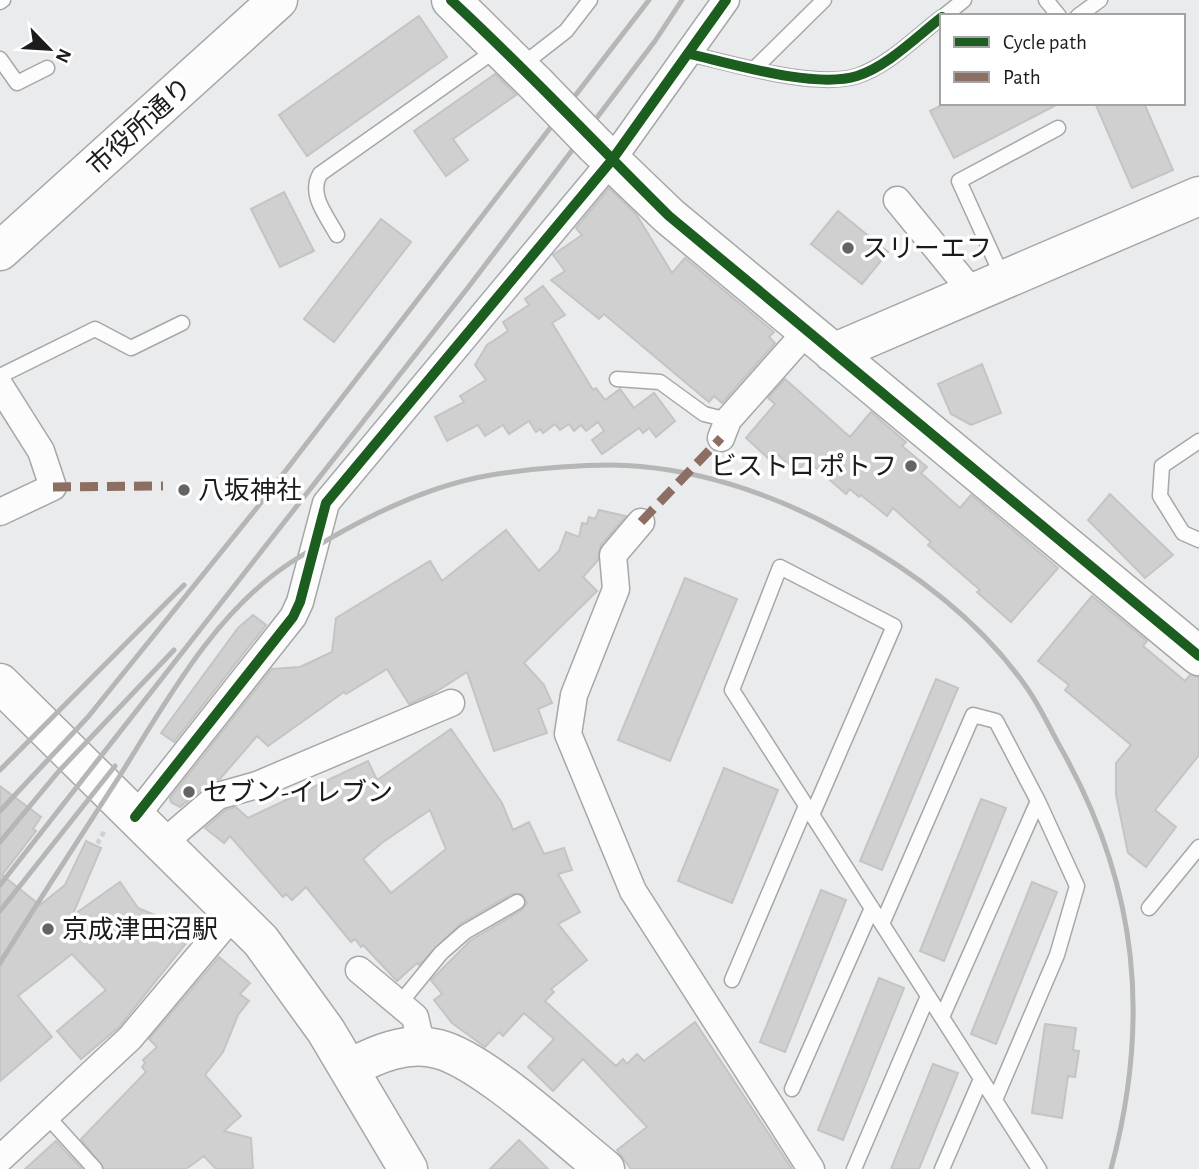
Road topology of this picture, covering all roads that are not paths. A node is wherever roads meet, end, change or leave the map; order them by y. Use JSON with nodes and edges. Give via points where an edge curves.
{"nodes":[{"id":1,"x":278,"y":0,"type":"edge"},
{"id":2,"x":451,"y":0,"type":"edge"},
{"id":3,"x":590,"y":0,"type":"edge"},
{"id":4,"x":824,"y":0,"type":"edge"},
{"id":5,"x":964,"y":0,"type":"edge"},
{"id":6,"x":1046,"y":0,"type":"edge"},
{"id":7,"x":1100,"y":0,"type":"edge"},
{"id":8,"x":726,"y":4,"type":"edge"},
{"id":9,"x":947,"y":14,"type":"edge"},
{"id":10,"x":1057,"y":14,"type":"edge"},
{"id":11,"x":1081,"y":14,"type":"edge"},
{"id":12,"x":940,"y":19,"type":"edge"},
{"id":13,"x":690,"y":54,"type":"junction"},
{"id":14,"x":0,"y":59,"type":"edge"},
{"id":15,"x":519,"y":66,"type":"junction"},
{"id":16,"x":47,"y":68,"type":"dead end"},
{"id":17,"x":754,"y":69,"type":"junction"},
{"id":18,"x":1058,"y":128,"type":"dead end"},
{"id":19,"x":604,"y":153,"type":"junction"},
{"id":20,"x":1199,"y":196,"type":"edge"},
{"id":21,"x":897,"y":200,"type":"dead end"},
{"id":22,"x":337,"y":235,"type":"dead end"},
{"id":23,"x":0,"y":251,"type":"edge"},
{"id":24,"x":989,"y":286,"type":"junction"},
{"id":25,"x":182,"y":323,"type":"dead end"},
{"id":26,"x":820,"y":342,"type":"junction"},
{"id":27,"x":0,"y":376,"type":"edge"},
{"id":28,"x":617,"y":380,"type":"dead end"},
{"id":29,"x":0,"y":386,"type":"edge"},
{"id":30,"x":725,"y":429,"type":"joint"},
{"id":31,"x":1199,"y":441,"type":"edge"},
{"id":32,"x":0,"y":512,"type":"edge"},
{"id":33,"x":641,"y":522,"type":"dead end"},
{"id":34,"x":1199,"y":540,"type":"edge"},
{"id":35,"x":1199,"y":656,"type":"edge"},
{"id":36,"x":0,"y":683,"type":"edge"},
{"id":37,"x":451,"y":703,"type":"dead end"},
{"id":38,"x":1038,"y":801,"type":"junction"},
{"id":39,"x":809,"y":810,"type":"junction"},
{"id":40,"x":122,"y":820,"type":"junction"},
{"id":41,"x":162,"y":844,"type":"junction"},
{"id":42,"x":1199,"y":847,"type":"edge"},
{"id":43,"x":517,"y":902,"type":"dead end"},
{"id":44,"x":872,"y":908,"type":"junction"},
{"id":45,"x":1149,"y":908,"type":"dead end"},
{"id":46,"x":235,"y":913,"type":"junction"},
{"id":47,"x":882,"y":924,"type":"junction"},
{"id":48,"x":359,"y":970,"type":"dead end"},
{"id":49,"x":732,"y":980,"type":"dead end"},
{"id":50,"x":928,"y":996,"type":"junction"},
{"id":51,"x":401,"y":1002,"type":"junction"},
{"id":52,"x":942,"y":1017,"type":"junction"},
{"id":53,"x":422,"y":1047,"type":"junction"},
{"id":54,"x":350,"y":1068,"type":"junction"},
{"id":55,"x":981,"y":1079,"type":"junction"},
{"id":56,"x":792,"y":1089,"type":"dead end"},
{"id":57,"x":995,"y":1100,"type":"junction"},
{"id":58,"x":47,"y":1116,"type":"junction"},
{"id":59,"x":0,"y":1160,"type":"edge"},
{"id":60,"x":95,"y":1169,"type":"edge"},
{"id":61,"x":408,"y":1169,"type":"edge"},
{"id":62,"x":605,"y":1169,"type":"edge"},
{"id":63,"x":811,"y":1169,"type":"edge"},
{"id":64,"x":854,"y":1169,"type":"edge"},
{"id":65,"x":942,"y":1169,"type":"edge"},
{"id":66,"x":1039,"y":1169,"type":"edge"}],
"edges":[{"from":1,"to":23,"type":"street","name":"市役所通り"},
{"from":2,"to":15,"type":"street"},
{"from":3,"to":15,"type":"lane","via":[[566,31]]},
{"from":4,"to":17,"type":"lane"},
{"from":5,"to":9,"type":"lane"},
{"from":6,"to":10,"type":"lane"},
{"from":7,"to":11,"type":"lane"},
{"from":8,"to":13,"type":"street"},
{"from":12,"to":17,"type":"lane","via":[[892,56],[856,76],[818,79]]},
{"from":13,"to":17,"type":"lane"},
{"from":13,"to":19,"type":"street"},
{"from":14,"to":16,"type":"lane","via":[[17,83]]},
{"from":15,"to":19,"type":"street","bridge":true},
{"from":15,"to":22,"type":"lane","via":[[320,174],[315,194]]},
{"from":18,"to":24,"type":"lane","via":[[959,181]]},
{"from":19,"to":26,"type":"street","via":[[669,216]]},
{"from":19,"to":40,"type":"street","via":[[326,503],[293,617]]},
{"from":20,"to":24,"type":"street"},
{"from":21,"to":24,"type":"street"},
{"from":24,"to":26,"type":"street"},
{"from":25,"to":27,"type":"lane","via":[[131,348],[95,329]]},
{"from":26,"to":30,"type":"street"},
{"from":26,"to":35,"type":"street"},
{"from":28,"to":30,"type":"lane","via":[[660,382]]},
{"from":29,"to":32,"type":"street","via":[[41,451],[53,487]]},
{"from":31,"to":34,"type":"lane","via":[[1162,466],[1160,496],[1183,533]]},
{"from":33,"to":63,"type":"street","via":[[613,555],[616,589],[574,695],[568,734],[634,891]]},
{"from":36,"to":40,"type":"street"},
{"from":37,"to":41,"type":"street","via":[[257,786],[218,796]]},
{"from":38,"to":47,"type":"lane","via":[[996,721],[973,715]]},
{"from":38,"to":52,"type":"lane"},
{"from":38,"to":57,"type":"lane","via":[[1077,886],[1057,955]]},
{"from":39,"to":39,"type":"lane","via":[[732,690],[780,567],[894,626]]},
{"from":39,"to":44,"type":"lane"},
{"from":39,"to":49,"type":"lane"},
{"from":40,"to":41,"type":"street"},
{"from":41,"to":46,"type":"street"},
{"from":42,"to":45,"type":"lane"},
{"from":43,"to":51,"type":"lane","via":[[465,932],[441,953]]},
{"from":44,"to":47,"type":"lane"},
{"from":44,"to":56,"type":"lane"},
{"from":46,"to":54,"type":"street","via":[[314,1013]]},
{"from":46,"to":58,"type":"street","via":[[130,1038]]},
{"from":47,"to":50,"type":"lane"},
{"from":48,"to":51,"type":"street"},
{"from":50,"to":52,"type":"lane"},
{"from":50,"to":64,"type":"lane"},
{"from":51,"to":53,"type":"street","via":[[415,1017]]},
{"from":52,"to":55,"type":"lane"},
{"from":53,"to":54,"type":"street","via":[[380,1053]]},
{"from":53,"to":62,"type":"street","via":[[439,1049],[487,1075]]},
{"from":54,"to":61,"type":"street"},
{"from":55,"to":57,"type":"lane"},
{"from":55,"to":65,"type":"lane"},
{"from":57,"to":66,"type":"lane"},
{"from":58,"to":59,"type":"street"},
{"from":58,"to":60,"type":"lane"}]}
